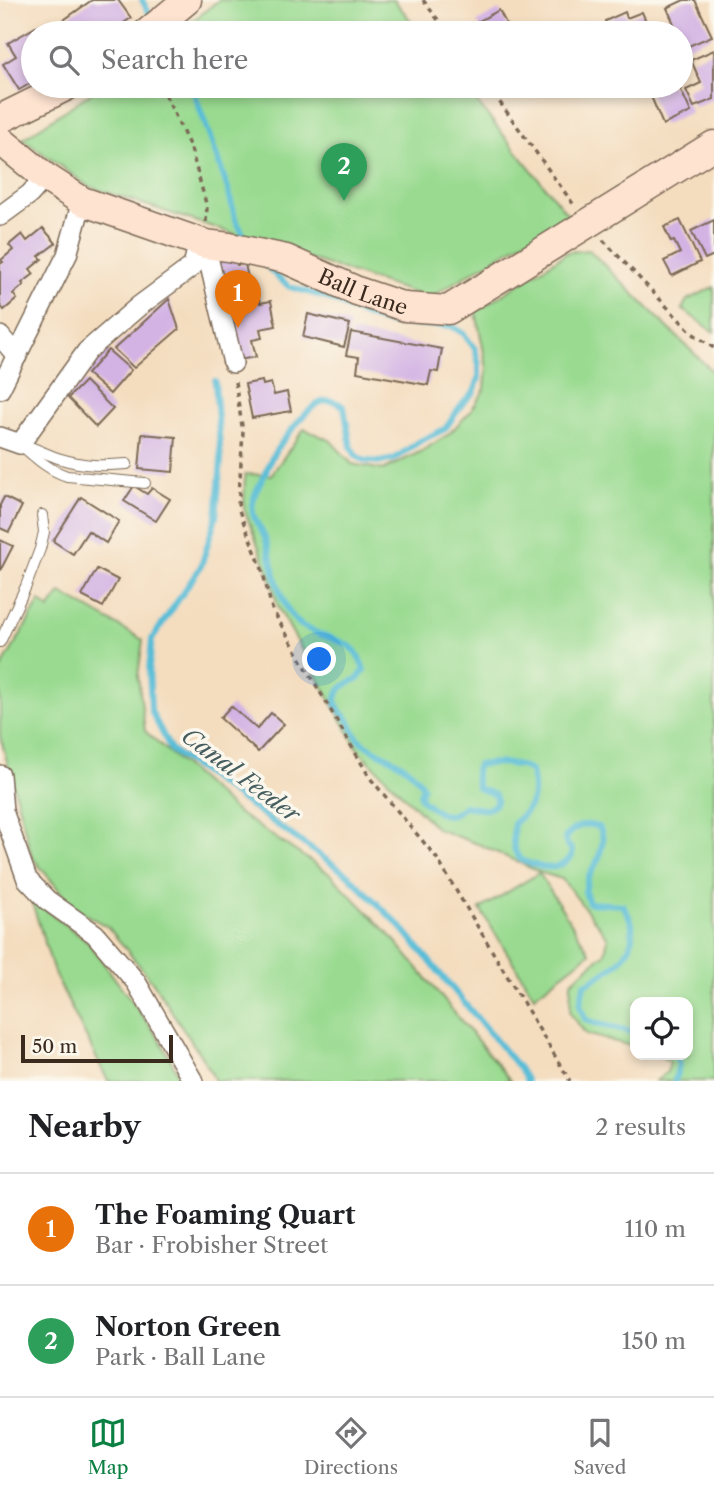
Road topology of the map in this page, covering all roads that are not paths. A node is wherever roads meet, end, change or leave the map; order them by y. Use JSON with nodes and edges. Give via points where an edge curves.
{"nodes":[{"id":1,"x":178,"y":8,"type":"edge"},
{"id":2,"x":162,"y":21,"type":"edge"},
{"id":3,"x":43,"y":98,"type":"edge"},
{"id":4,"x":0,"y":119,"type":"edge"},
{"id":5,"x":0,"y":140,"type":"edge"},
{"id":6,"x":714,"y":145,"type":"edge"},
{"id":7,"x":45,"y":177,"type":"junction"},
{"id":8,"x":82,"y":201,"type":"junction"},
{"id":9,"x":0,"y":216,"type":"edge"},
{"id":10,"x":211,"y":244,"type":"junction"},
{"id":11,"x":0,"y":336,"type":"edge"},
{"id":12,"x":17,"y":356,"type":"junction"},
{"id":13,"x":233,"y":363,"type":"road end"},
{"id":14,"x":0,"y":389,"type":"edge"},
{"id":15,"x":0,"y":437,"type":"edge"},
{"id":16,"x":20,"y":444,"type":"junction"},
{"id":17,"x":127,"y":464,"type":"dead end"},
{"id":18,"x":145,"y":483,"type":"dead end"},
{"id":19,"x":42,"y":515,"type":"dead end"},
{"id":20,"x":0,"y":642,"type":"edge"},
{"id":21,"x":0,"y":775,"type":"edge"},
{"id":22,"x":193,"y":1081,"type":"edge"}],
"edges":[{"from":1,"to":2,"type":"street"},
{"from":3,"to":4,"type":"street"},
{"from":5,"to":7,"type":"street","name":"Ball Lane"},
{"from":6,"to":10,"type":"street","name":"Ball Lane","via":[[448,310],[405,307],[286,259]]},
{"from":7,"to":8,"type":"street","name":"Ball Lane"},
{"from":7,"to":9,"type":"street"},
{"from":8,"to":10,"type":"street","name":"Ball Lane"},
{"from":8,"to":12,"type":"street","via":[[67,255]]},
{"from":10,"to":13,"type":"street"},
{"from":10,"to":16,"type":"street","via":[[193,266],[87,351]]},
{"from":11,"to":12,"type":"street"},
{"from":12,"to":14,"type":"street"},
{"from":15,"to":16,"type":"street"},
{"from":16,"to":17,"type":"lane","via":[[78,463]]},
{"from":16,"to":18,"type":"lane","via":[[44,465],[67,476]]},
{"from":19,"to":20,"type":"lane","via":[[40,550]]},
{"from":21,"to":22,"type":"street","via":[[3,811],[27,879],[47,900],[95,934],[136,982]]}]}
